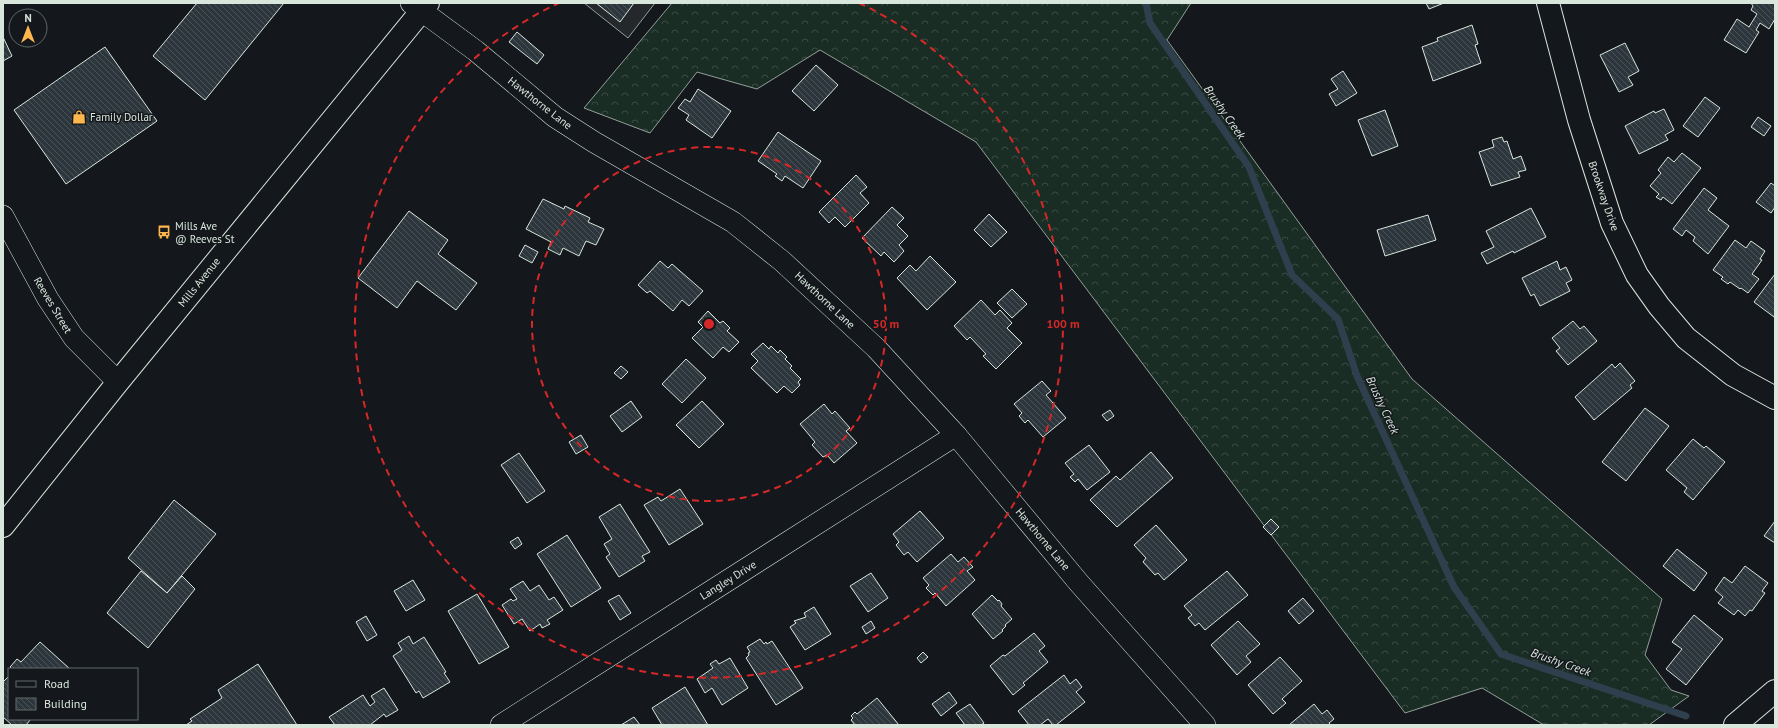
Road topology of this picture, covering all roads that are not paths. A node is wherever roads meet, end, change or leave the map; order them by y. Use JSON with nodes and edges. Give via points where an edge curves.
{"nodes":[{"id":1,"x":1548,"y":3,"type":"edge"},
{"id":2,"x":420,"y":6,"type":"edge"},
{"id":3,"x":3,"y":216,"type":"edge"},
{"id":4,"x":118,"y":382,"type":"junction"},
{"id":5,"x":1774,"y":395,"type":"edge"},
{"id":6,"x":956,"y":436,"type":"junction"},
{"id":7,"x":3,"y":526,"type":"edge"},
{"id":8,"x":1775,"y":691,"type":"edge"},
{"id":9,"x":501,"y":725,"type":"edge"},
{"id":10,"x":1204,"y":725,"type":"edge"},
{"id":11,"x":1735,"y":725,"type":"edge"}],
"edges":[{"from":1,"to":5,"type":"main road","name":"Brookway Drive","via":[[1579,120],[1612,223],[1637,275],[1686,338],[1733,375]]},
{"from":2,"to":4,"type":"main road","name":"Mills Avenue"},
{"from":2,"to":6,"type":"street","name":"Hawthorne Lane","via":[[555,117],[733,222],[782,261],[876,348]]},
{"from":3,"to":4,"type":"street","name":"Reeves Street","via":[[48,299],[74,338]]},
{"from":4,"to":7,"type":"main road","name":"Mills Avenue"},
{"from":6,"to":9,"type":"street","name":"Langley Drive"},
{"from":6,"to":10,"type":"street","name":"Hawthorne Lane","via":[[1079,583]]},
{"from":8,"to":11,"type":"main road"}]}
